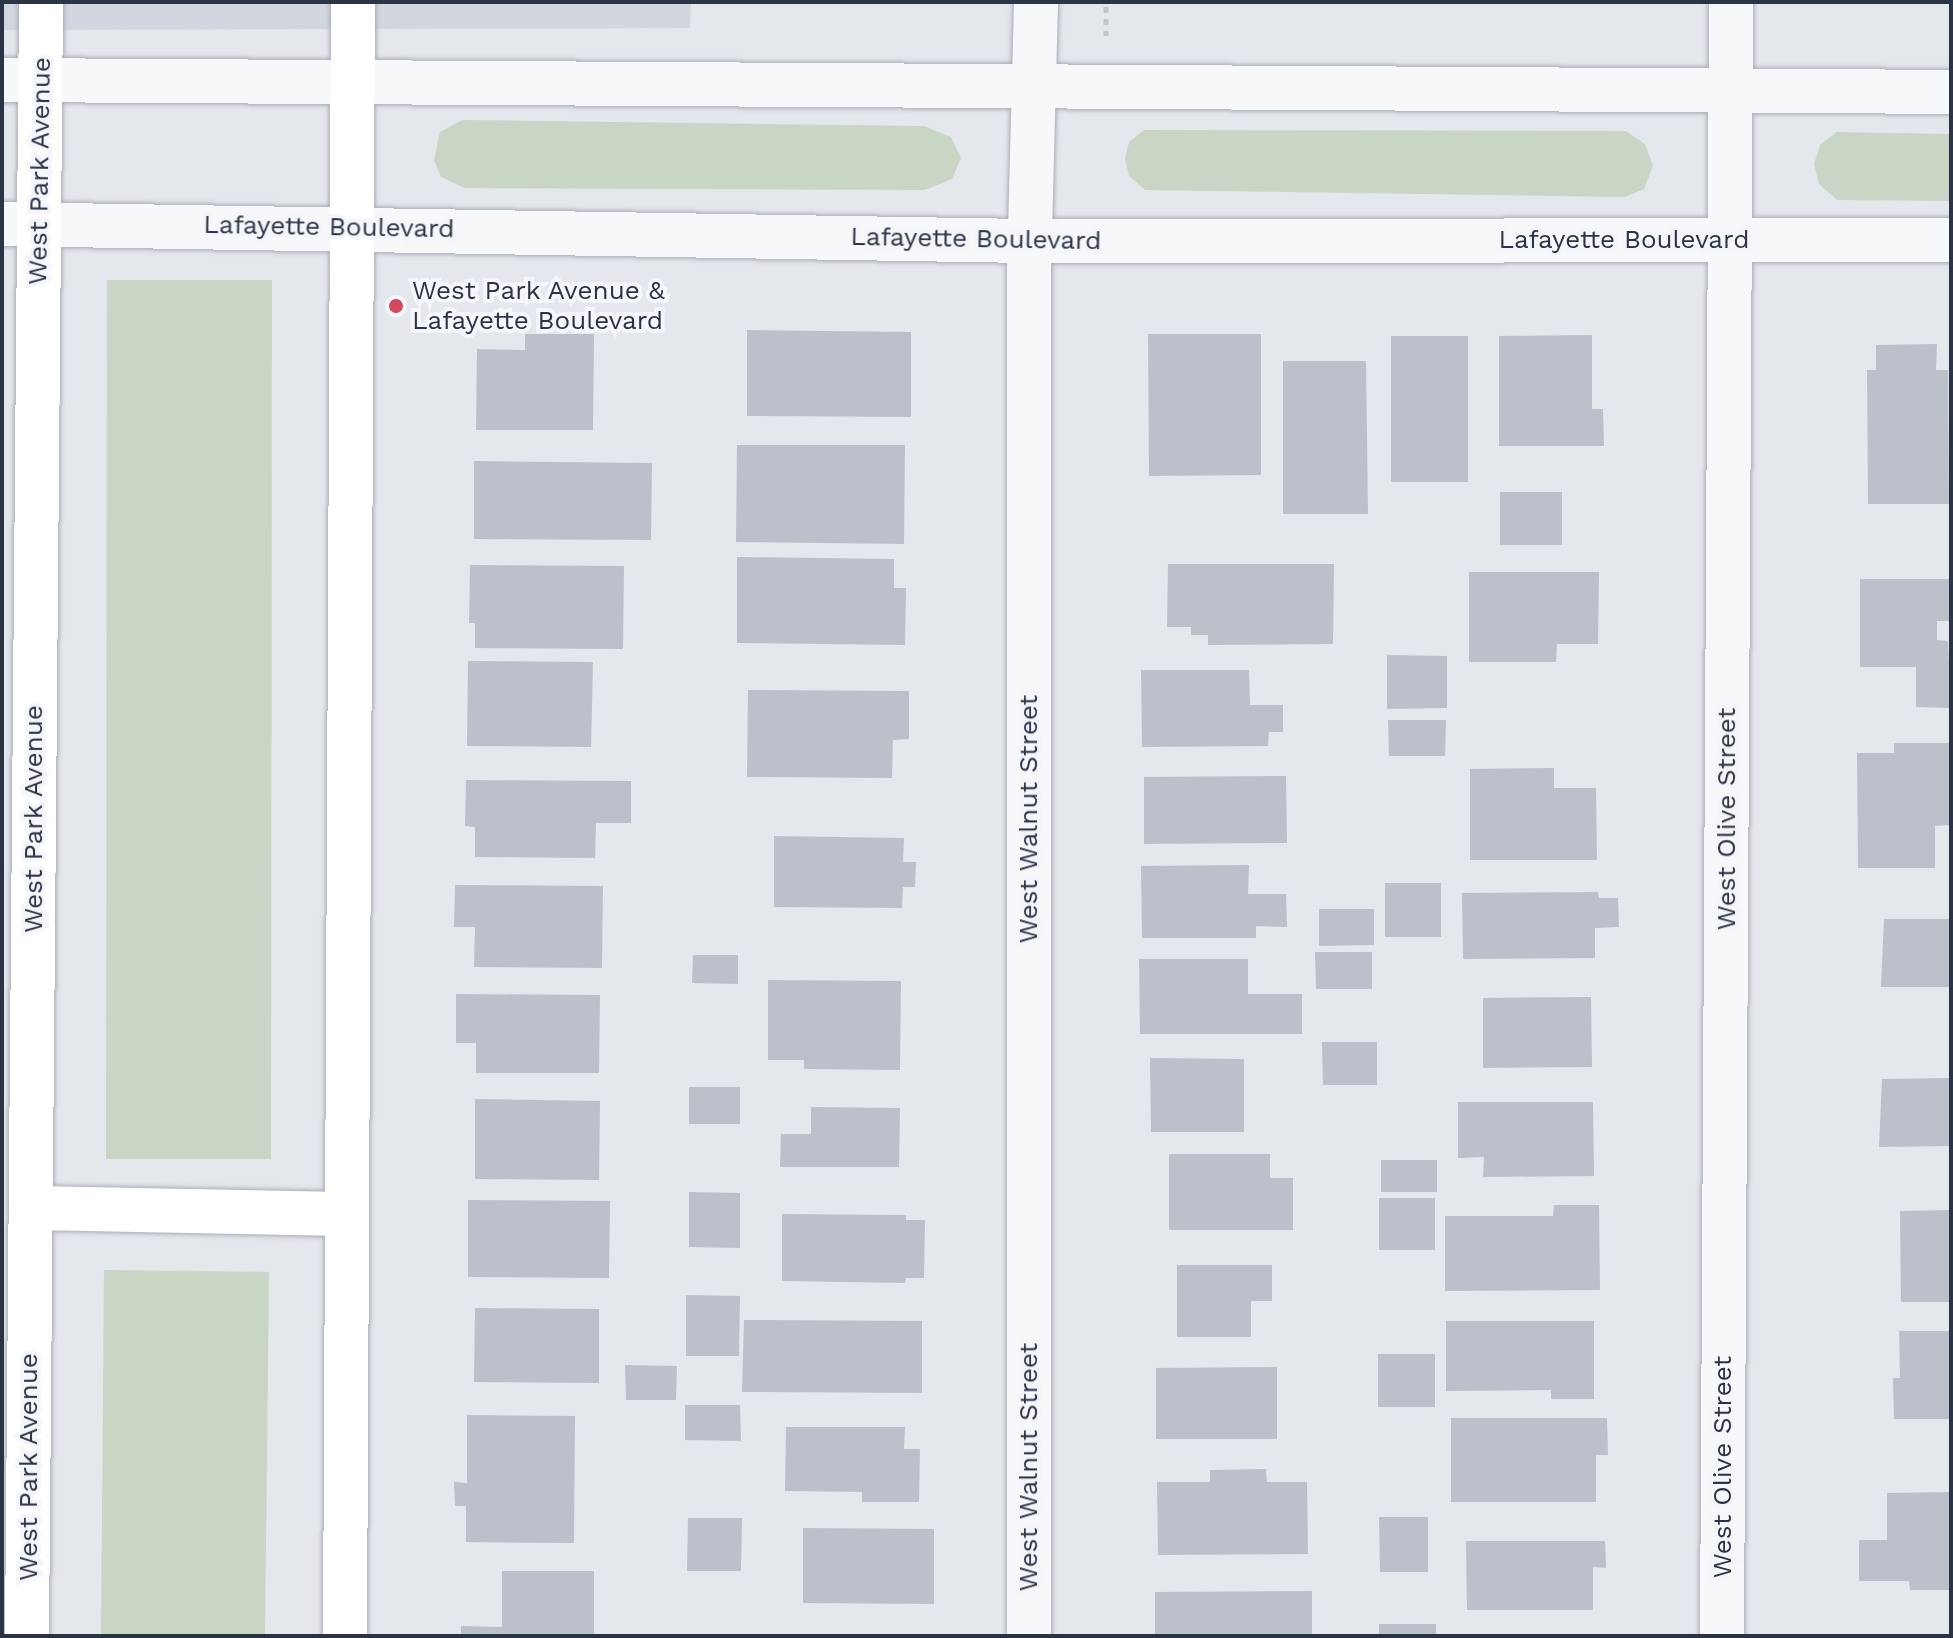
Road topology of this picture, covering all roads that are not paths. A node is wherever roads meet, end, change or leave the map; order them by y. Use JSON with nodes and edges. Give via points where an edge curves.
{"nodes":[{"id":1,"x":41,"y":2,"type":"edge"},
{"id":2,"x":353,"y":2,"type":"edge"},
{"id":3,"x":1036,"y":2,"type":"edge"},
{"id":4,"x":1731,"y":2,"type":"edge"},
{"id":5,"x":21,"y":80,"type":"edge"},
{"id":6,"x":352,"y":83,"type":"junction"},
{"id":7,"x":1035,"y":86,"type":"junction"},
{"id":8,"x":1951,"y":92,"type":"edge"},
{"id":9,"x":1729,"y":93,"type":"junction"},
{"id":10,"x":21,"y":224,"type":"edge"},
{"id":11,"x":352,"y":227,"type":"junction"},
{"id":12,"x":1731,"y":240,"type":"junction"},
{"id":13,"x":1951,"y":240,"type":"edge"},
{"id":14,"x":1030,"y":241,"type":"junction"},
{"id":15,"x":31,"y":1208,"type":"junction"},
{"id":16,"x":347,"y":1214,"type":"junction"},
{"id":17,"x":27,"y":1636,"type":"edge"},
{"id":18,"x":345,"y":1636,"type":"edge"},
{"id":19,"x":1029,"y":1636,"type":"edge"},
{"id":20,"x":1722,"y":1636,"type":"edge"}],
"edges":[{"from":1,"to":5,"type":"highway","name":"West Park Avenue"},
{"from":2,"to":6,"type":"highway"},
{"from":3,"to":7,"type":"street","name":"West Walnut Street"},
{"from":4,"to":9,"type":"street","name":"West Olive Street"},
{"from":5,"to":6,"type":"street"},
{"from":5,"to":10,"type":"highway","name":"West Park Avenue"},
{"from":6,"to":7,"type":"street"},
{"from":6,"to":11,"type":"highway"},
{"from":7,"to":9,"type":"street"},
{"from":7,"to":14,"type":"street","name":"West Walnut Street"},
{"from":8,"to":9,"type":"street"},
{"from":9,"to":12,"type":"street","name":"West Olive Street"},
{"from":10,"to":11,"type":"street","name":"Lafayette Boulevard"},
{"from":10,"to":15,"type":"highway","name":"West Park Avenue"},
{"from":11,"to":14,"type":"street","name":"Lafayette Boulevard"},
{"from":11,"to":16,"type":"highway"},
{"from":12,"to":13,"type":"street","name":"Lafayette Boulevard"},
{"from":12,"to":14,"type":"street","name":"Lafayette Boulevard"},
{"from":12,"to":20,"type":"street","name":"West Olive Street"},
{"from":14,"to":19,"type":"street","name":"West Walnut Street"},
{"from":15,"to":16,"type":"highway"},
{"from":15,"to":17,"type":"highway","name":"West Park Avenue"},
{"from":16,"to":18,"type":"highway"}]}
